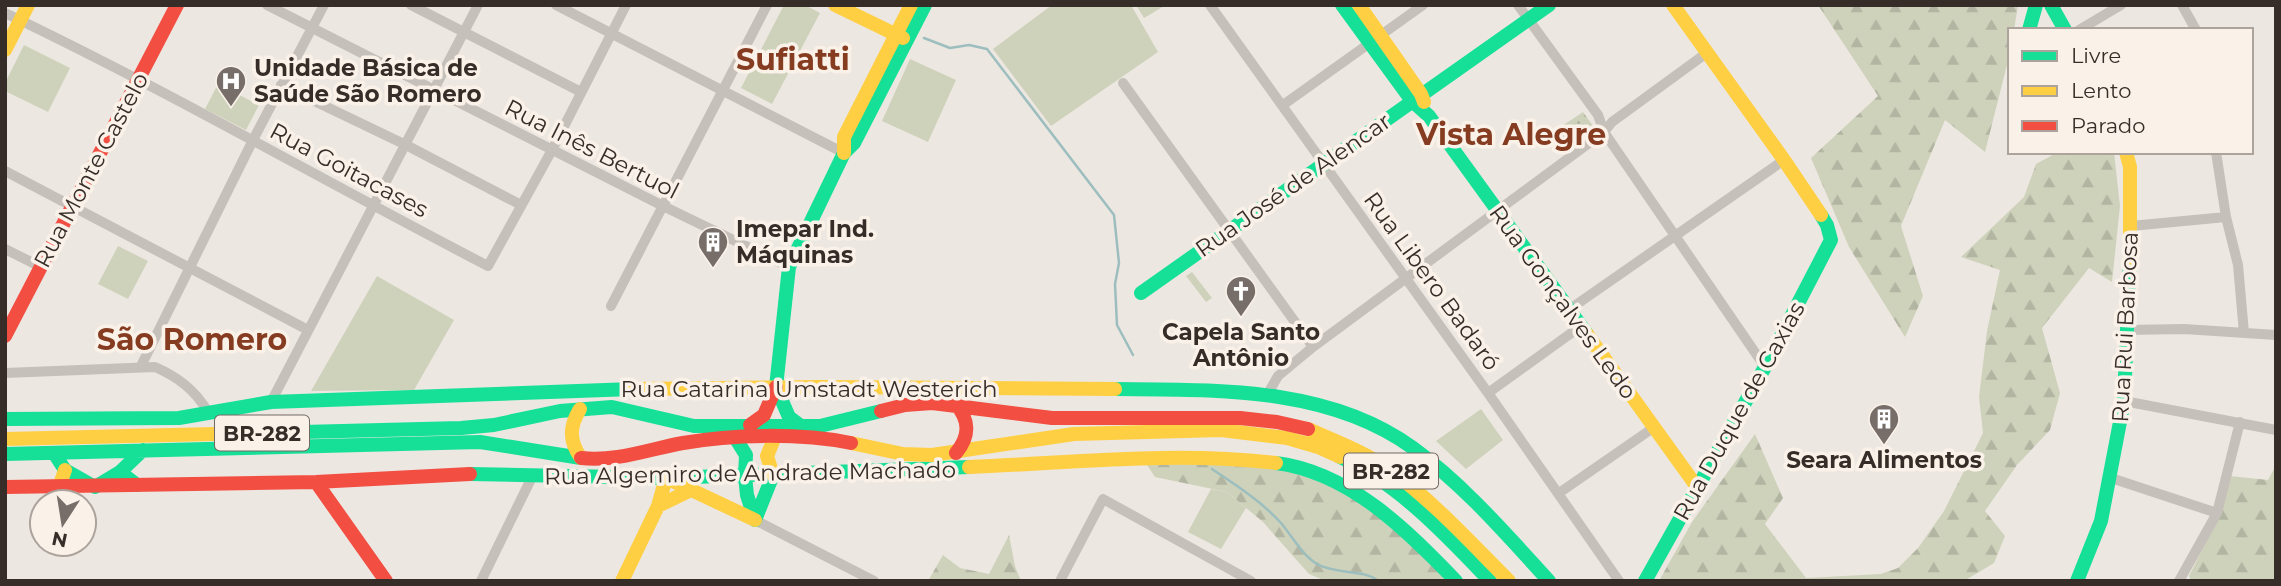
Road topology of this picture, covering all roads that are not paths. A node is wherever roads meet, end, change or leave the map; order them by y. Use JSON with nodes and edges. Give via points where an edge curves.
{"nodes":[{"id":1,"x":29,"y":5,"type":"edge"},
{"id":2,"x":177,"y":5,"type":"edge"},
{"id":3,"x":268,"y":5,"type":"edge"},
{"id":4,"x":324,"y":5,"type":"edge"},
{"id":5,"x":411,"y":5,"type":"edge"},
{"id":6,"x":478,"y":5,"type":"edge"},
{"id":7,"x":556,"y":5,"type":"edge"},
{"id":8,"x":626,"y":5,"type":"edge"},
{"id":9,"x":767,"y":5,"type":"edge"},
{"id":10,"x":835,"y":5,"type":"edge"},
{"id":11,"x":911,"y":5,"type":"edge"},
{"id":12,"x":925,"y":5,"type":"edge"},
{"id":13,"x":1210,"y":5,"type":"edge"},
{"id":14,"x":1342,"y":5,"type":"edge"},
{"id":15,"x":1359,"y":5,"type":"edge"},
{"id":16,"x":1423,"y":5,"type":"edge"},
{"id":17,"x":1518,"y":5,"type":"edge"},
{"id":18,"x":1549,"y":5,"type":"edge"},
{"id":19,"x":1673,"y":5,"type":"edge"},
{"id":20,"x":2036,"y":5,"type":"edge"},
{"id":21,"x":2051,"y":5,"type":"edge"},
{"id":22,"x":2121,"y":5,"type":"edge"},
{"id":23,"x":2182,"y":5,"type":"edge"},
{"id":24,"x":5,"y":13,"type":"edge"},
{"id":25,"x":1528,"y":20,"type":"junction"},
{"id":26,"x":20,"y":21,"type":"junction"},
{"id":27,"x":312,"y":28,"type":"junction"},
{"id":28,"x":2030,"y":28,"type":"edge"},
{"id":29,"x":2064,"y":28,"type":"edge"},
{"id":30,"x":2082,"y":28,"type":"edge"},
{"id":31,"x":2195,"y":28,"type":"edge"},
{"id":32,"x":464,"y":32,"type":"junction"},
{"id":33,"x":611,"y":34,"type":"junction"},
{"id":34,"x":901,"y":38,"type":"junction"},
{"id":35,"x":1375,"y":40,"type":"junction"},
{"id":36,"x":5,"y":50,"type":"edge"},
{"id":37,"x":1708,"y":52,"type":"junction"},
{"id":38,"x":138,"y":80,"type":"junction"},
{"id":39,"x":1123,"y":83,"type":"dead end"},
{"id":40,"x":281,"y":85,"type":"junction"},
{"id":41,"x":723,"y":90,"type":"junction"},
{"id":42,"x":434,"y":91,"type":"junction"},
{"id":43,"x":581,"y":92,"type":"junction"},
{"id":44,"x":1417,"y":98,"type":"junction"},
{"id":45,"x":1283,"y":105,"type":"junction"},
{"id":46,"x":1604,"y":132,"type":"junction"},
{"id":47,"x":253,"y":140,"type":"junction"},
{"id":48,"x":406,"y":145,"type":"junction"},
{"id":49,"x":552,"y":150,"type":"junction"},
{"id":50,"x":844,"y":153,"type":"junction"},
{"id":51,"x":2127,"y":154,"type":"edge"},
{"id":52,"x":2216,"y":154,"type":"edge"},
{"id":53,"x":1784,"y":159,"type":"junction"},
{"id":54,"x":1324,"y":163,"type":"junction"},
{"id":55,"x":5,"y":171,"type":"edge"},
{"id":56,"x":521,"y":205,"type":"junction"},
{"id":57,"x":73,"y":206,"type":"junction"},
{"id":58,"x":663,"y":206,"type":"junction"},
{"id":59,"x":373,"y":207,"type":"junction"},
{"id":60,"x":1496,"y":209,"type":"junction"},
{"id":61,"x":2226,"y":217,"type":"junction"},
{"id":62,"x":2131,"y":226,"type":"junction"},
{"id":63,"x":1229,"y":231,"type":"junction"},
{"id":64,"x":1677,"y":236,"type":"junction"},
{"id":65,"x":5,"y":249,"type":"edge"},
{"id":66,"x":41,"y":267,"type":"junction"},
{"id":67,"x":789,"y":267,"type":"junction"},
{"id":68,"x":191,"y":269,"type":"junction"},
{"id":69,"x":1406,"y":279,"type":"junction"},
{"id":70,"x":1140,"y":293,"type":"dead end"},
{"id":71,"x":611,"y":306,"type":"dead end"},
{"id":72,"x":1570,"y":310,"type":"junction"},
{"id":73,"x":1581,"y":326,"type":"junction"},
{"id":74,"x":308,"y":330,"type":"junction"},
{"id":75,"x":2127,"y":330,"type":"junction"},
{"id":76,"x":2244,"y":333,"type":"junction"},
{"id":77,"x":5,"y":335,"type":"edge"},
{"id":78,"x":2276,"y":335,"type":"edge"},
{"id":79,"x":1313,"y":347,"type":"junction"},
{"id":80,"x":141,"y":366,"type":"junction"},
{"id":81,"x":1765,"y":367,"type":"junction"},
{"id":82,"x":5,"y":373,"type":"edge"},
{"id":83,"x":776,"y":387,"type":"junction"},
{"id":84,"x":1488,"y":393,"type":"junction"},
{"id":85,"x":1267,"y":395,"type":"junction"},
{"id":86,"x":271,"y":401,"type":"junction"},
{"id":87,"x":2124,"y":401,"type":"junction"},
{"id":88,"x":956,"y":404,"type":"junction"},
{"id":89,"x":580,"y":409,"type":"junction"},
{"id":90,"x":208,"y":412,"type":"junction"},
{"id":91,"x":5,"y":419,"type":"edge"},
{"id":92,"x":2240,"y":422,"type":"junction"},
{"id":93,"x":750,"y":425,"type":"junction"},
{"id":94,"x":801,"y":426,"type":"junction"},
{"id":95,"x":1654,"y":428,"type":"junction"},
{"id":96,"x":2276,"y":430,"type":"edge"},
{"id":97,"x":5,"y":439,"type":"edge"},
{"id":98,"x":736,"y":439,"type":"junction"},
{"id":99,"x":774,"y":439,"type":"junction"},
{"id":100,"x":143,"y":450,"type":"junction"},
{"id":101,"x":54,"y":453,"type":"junction"},
{"id":102,"x":956,"y":453,"type":"junction"},
{"id":103,"x":5,"y":454,"type":"edge"},
{"id":104,"x":581,"y":458,"type":"junction"},
{"id":105,"x":65,"y":470,"type":"junction"},
{"id":106,"x":120,"y":472,"type":"junction"},
{"id":107,"x":773,"y":475,"type":"junction"},
{"id":108,"x":745,"y":476,"type":"junction"},
{"id":109,"x":531,"y":477,"type":"junction"},
{"id":110,"x":666,"y":478,"type":"junction"},
{"id":111,"x":2111,"y":478,"type":"junction"},
{"id":112,"x":316,"y":482,"type":"junction"},
{"id":113,"x":137,"y":485,"type":"junction"},
{"id":114,"x":59,"y":487,"type":"junction"},
{"id":115,"x":95,"y":487,"type":"junction"},
{"id":116,"x":1697,"y":487,"type":"junction"},
{"id":117,"x":5,"y":488,"type":"edge"},
{"id":118,"x":691,"y":490,"type":"junction"},
{"id":119,"x":1559,"y":493,"type":"junction"},
{"id":120,"x":658,"y":506,"type":"junction"},
{"id":121,"x":2217,"y":513,"type":"junction"},
{"id":122,"x":755,"y":520,"type":"junction"},
{"id":123,"x":386,"y":581,"type":"edge"},
{"id":124,"x":481,"y":581,"type":"edge"},
{"id":125,"x":622,"y":581,"type":"edge"},
{"id":126,"x":874,"y":581,"type":"edge"},
{"id":127,"x":1060,"y":581,"type":"edge"},
{"id":128,"x":1251,"y":581,"type":"edge"},
{"id":129,"x":1455,"y":581,"type":"edge"},
{"id":130,"x":1490,"y":581,"type":"edge"},
{"id":131,"x":1509,"y":581,"type":"edge"},
{"id":132,"x":1549,"y":581,"type":"edge"},
{"id":133,"x":1619,"y":581,"type":"edge"},
{"id":134,"x":1645,"y":581,"type":"edge"},
{"id":135,"x":2077,"y":581,"type":"edge"},
{"id":136,"x":2179,"y":581,"type":"edge"}],
"edges":[{"from":1,"to":26,"type":"main road"},
{"from":2,"to":38,"type":"main road","name":"Rua Monte Castelo"},
{"from":3,"to":27,"type":"street","name":"Rua Inês Bertuol"},
{"from":4,"to":27,"type":"street"},
{"from":5,"to":32,"type":"street"},
{"from":6,"to":32,"type":"street"},
{"from":7,"to":33,"type":"street"},
{"from":8,"to":33,"type":"street"},
{"from":9,"to":41,"type":"street"},
{"from":10,"to":34,"type":"main road"},
{"from":11,"to":34,"type":"main road"},
{"from":12,"to":34,"type":"main road"},
{"from":13,"to":45,"type":"street","name":"Rua Libero Badaró"},
{"from":14,"to":35,"type":"main road","name":"Rua Gonçalves Ledo"},
{"from":15,"to":35,"type":"main road","name":"Rua Gonçalves Ledo"},
{"from":16,"to":35,"type":"street"},
{"from":17,"to":25,"type":"street"},
{"from":18,"to":25,"type":"main road","name":"Rua José de Alencar"},
{"from":19,"to":37,"type":"main road"},
{"from":20,"to":28,"type":"main road"},
{"from":21,"to":29,"type":"main road"},
{"from":22,"to":30,"type":"street"},
{"from":23,"to":31,"type":"street"},
{"from":24,"to":26,"type":"street","name":"Rua Goitacases"},
{"from":25,"to":44,"type":"main road","name":"Rua José de Alencar"},
{"from":25,"to":46,"type":"street","via":[[1598,115]]},
{"from":26,"to":36,"type":"main road"},
{"from":26,"to":38,"type":"street","name":"Rua Goitacases"},
{"from":27,"to":40,"type":"street"},
{"from":27,"to":42,"type":"street","name":"Rua Inês Bertuol"},
{"from":32,"to":42,"type":"street"},
{"from":32,"to":43,"type":"street"},
{"from":33,"to":41,"type":"street"},
{"from":33,"to":43,"type":"street"},
{"from":34,"to":50,"type":"main road","via":[[854,143]]},
{"from":35,"to":44,"type":"main road","name":"Rua Gonçalves Ledo"},
{"from":35,"to":45,"type":"street"},
{"from":37,"to":46,"type":"street"},
{"from":37,"to":53,"type":"main road"},
{"from":38,"to":47,"type":"street","name":"Rua Goitacases"},
{"from":38,"to":57,"type":"main road","name":"Rua Monte Castelo"},
{"from":39,"to":63,"type":"street"},
{"from":40,"to":47,"type":"street"},
{"from":40,"to":48,"type":"street"},
{"from":41,"to":50,"type":"street"},
{"from":41,"to":58,"type":"street"},
{"from":42,"to":48,"type":"street"},
{"from":42,"to":49,"type":"street","name":"Rua Inês Bertuol"},
{"from":43,"to":49,"type":"street"},
{"from":44,"to":54,"type":"main road","name":"Rua José de Alencar"},
{"from":44,"to":60,"type":"main road","name":"Rua Gonçalves Ledo"},
{"from":45,"to":54,"type":"street","name":"Rua Libero Badaró"},
{"from":46,"to":60,"type":"street"},
{"from":46,"to":64,"type":"street"},
{"from":47,"to":59,"type":"street","name":"Rua Goitacases"},
{"from":47,"to":68,"type":"street"},
{"from":48,"to":56,"type":"street"},
{"from":48,"to":59,"type":"street"},
{"from":49,"to":56,"type":"street"},
{"from":49,"to":58,"type":"street","name":"Rua Inês Bertuol"},
{"from":50,"to":67,"type":"main road"},
{"from":51,"to":62,"type":"main road","name":"Rua Rui Barbosa"},
{"from":52,"to":61,"type":"street"},
{"from":53,"to":64,"type":"street"},
{"from":53,"to":81,"type":"main road","name":"Rua Duque de Caxias","via":[[1827,225],[1831,240]]},
{"from":54,"to":63,"type":"main road","name":"Rua José de Alencar"},
{"from":54,"to":69,"type":"street","name":"Rua Libero Badaró"},
{"from":55,"to":57,"type":"street"},
{"from":56,"to":59,"type":"street","name":"Rua Goitacases","via":[[488,266]]},
{"from":57,"to":66,"type":"main road","name":"Rua Monte Castelo"},
{"from":57,"to":68,"type":"street"},
{"from":58,"to":67,"type":"street","name":"Rua Inês Bertuol"},
{"from":58,"to":71,"type":"street"},
{"from":59,"to":74,"type":"street"},
{"from":60,"to":69,"type":"street"},
{"from":60,"to":72,"type":"main road","name":"Rua Gonçalves Ledo"},
{"from":61,"to":62,"type":"street"},
{"from":61,"to":76,"type":"street","via":[[2238,265]]},
{"from":62,"to":75,"type":"main road","name":"Rua Rui Barbosa"},
{"from":63,"to":70,"type":"main road","name":"Rua José de Alencar"},
{"from":63,"to":79,"type":"street"},
{"from":64,"to":72,"type":"street"},
{"from":64,"to":81,"type":"street"},
{"from":65,"to":66,"type":"street"},
{"from":66,"to":77,"type":"main road","name":"Rua Monte Castelo"},
{"from":67,"to":83,"type":"main road"},
{"from":68,"to":74,"type":"street"},
{"from":68,"to":80,"type":"street"},
{"from":69,"to":79,"type":"street"},
{"from":69,"to":84,"type":"street","name":"Rua Libero Badaró"},
{"from":72,"to":73,"type":"main road","name":"Rua Gonçalves Ledo"},
{"from":73,"to":84,"type":"street"},
{"from":73,"to":95,"type":"main road","name":"Rua Gonçalves Ledo"},
{"from":74,"to":86,"type":"street"},
{"from":75,"to":76,"type":"street"},
{"from":75,"to":87,"type":"main road","name":"Rua Rui Barbosa"},
{"from":76,"to":78,"type":"street"},
{"from":79,"to":85,"type":"street","via":[[1278,376]]},
{"from":80,"to":82,"type":"street"},
{"from":80,"to":90,"type":"street","via":[[175,375]]},
{"from":81,"to":116,"type":"main road","name":"Rua Duque de Caxias"},
{"from":83,"to":85,"type":"main road","name":"Rua Catarina Umstadt Westerich","via":[[1207,390]]},
{"from":83,"to":86,"type":"main road","name":"Rua Catarina Umstadt Westerich"},
{"from":83,"to":93,"type":"main road","via":[[764,415]]},
{"from":83,"to":94,"type":"main road","via":[[789,416]]},
{"from":84,"to":119,"type":"street","name":"Rua Libero Badaró"},
{"from":85,"to":132,"type":"main road","name":"Rua Catarina Umstadt Westerich","via":[[1319,405],[1383,429],[1462,489]]},
{"from":86,"to":90,"type":"main road","name":"Rua Catarina Umstadt Westerich"},
{"from":87,"to":92,"type":"street"},
{"from":87,"to":111,"type":"main road","name":"Rua Rui Barbosa"},
{"from":88,"to":94,"type":"main road","number":"BR-282","via":[[905,405],[820,426]]},
{"from":88,"to":102,"type":"main road","via":[[964,412],[968,434]]},
{"from":88,"to":131,"type":"main road","number":"BR-282","via":[[1052,418],[1240,418],[1305,428],[1403,479]]},
{"from":89,"to":93,"type":"main road","number":"BR-282","via":[[611,407],[694,426]]},
{"from":89,"to":97,"type":"main road","number":"BR-282","via":[[461,428]]},
{"from":89,"to":104,"type":"main road","via":[[570,434]]},
{"from":90,"to":91,"type":"main road","name":"Rua Catarina Umstadt Westerich","via":[[179,418]]},
{"from":92,"to":96,"type":"street"},
{"from":92,"to":121,"type":"street"},
{"from":93,"to":94,"type":"main road","number":"BR-282"},
{"from":95,"to":116,"type":"main road","name":"Rua Gonçalves Ledo"},
{"from":95,"to":119,"type":"street"},
{"from":98,"to":99,"type":"main road","number":"BR-282"},
{"from":98,"to":104,"type":"main road","number":"BR-282","via":[[670,444],[606,459]]},
{"from":98,"to":108,"type":"main road","via":[[746,455]]},
{"from":99,"to":102,"type":"main road","number":"BR-282","via":[[843,440],[912,455]]},
{"from":99,"to":107,"type":"main road","via":[[767,456]]},
{"from":100,"to":101,"type":"main road","number":"BR-282"},
{"from":100,"to":104,"type":"main road","number":"BR-282","via":[[481,442]]},
{"from":100,"to":106,"type":"main road"},
{"from":101,"to":103,"type":"main road","number":"BR-282"},
{"from":101,"to":105,"type":"main road"},
{"from":102,"to":130,"type":"main road","number":"BR-282","via":[[1071,434],[1220,430],[1286,438],[1322,449],[1395,490]]},
{"from":105,"to":114,"type":"main road"},
{"from":105,"to":115,"type":"main road"},
{"from":106,"to":113,"type":"main road"},
{"from":106,"to":115,"type":"main road"},
{"from":107,"to":108,"type":"main road","name":"Rua Algemiro de Andrade Machado"},
{"from":107,"to":122,"type":"main road"},
{"from":107,"to":129,"type":"main road","name":"Rua Algemiro de Andrade Machado","via":[[1148,459],[1265,460],[1322,476],[1354,492],[1421,545]]},
{"from":108,"to":110,"type":"main road","name":"Rua Algemiro de Andrade Machado"},
{"from":108,"to":122,"type":"main road"},
{"from":109,"to":110,"type":"main road","name":"Rua Algemiro de Andrade Machado"},
{"from":109,"to":112,"type":"main road","name":"Rua Algemiro de Andrade Machado","via":[[470,474]]},
{"from":109,"to":124,"type":"street"},
{"from":110,"to":118,"type":"main road"},
{"from":110,"to":120,"type":"main road"},
{"from":111,"to":121,"type":"street"},
{"from":111,"to":135,"type":"main road","name":"Rua Rui Barbosa","via":[[2101,521]]},
{"from":112,"to":113,"type":"main road","name":"Rua Algemiro de Andrade Machado"},
{"from":112,"to":123,"type":"main road"},
{"from":113,"to":115,"type":"main road","name":"Rua Algemiro de Andrade Machado"},
{"from":114,"to":115,"type":"main road","name":"Rua Algemiro de Andrade Machado"},
{"from":114,"to":117,"type":"main road","name":"Rua Algemiro de Andrade Machado"},
{"from":116,"to":134,"type":"main road","name":"Rua Duque de Caxias"},
{"from":118,"to":120,"type":"main road"},
{"from":118,"to":122,"type":"main road"},
{"from":119,"to":133,"type":"street","name":"Rua Libero Badaró"},
{"from":120,"to":125,"type":"main road"},
{"from":121,"to":136,"type":"street"},
{"from":122,"to":126,"type":"street"},
{"from":127,"to":128,"type":"street","via":[[1103,499]]}]}
